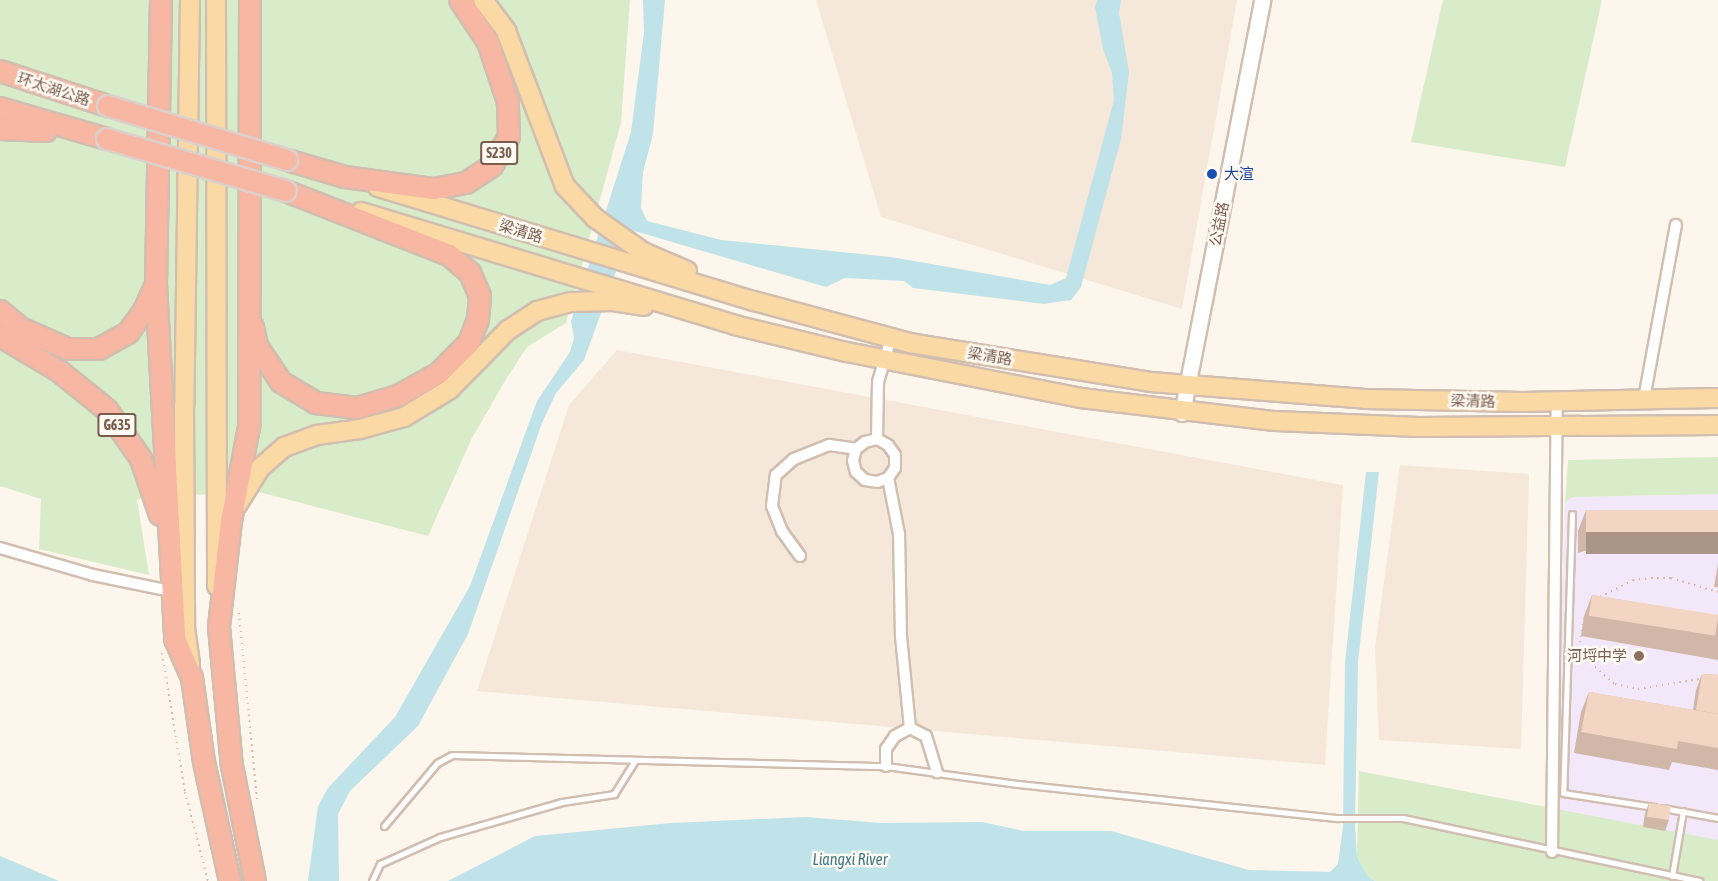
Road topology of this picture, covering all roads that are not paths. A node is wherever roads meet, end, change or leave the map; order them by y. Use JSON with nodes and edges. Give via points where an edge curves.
{"nodes":[{"id":1,"x":160,"y":0,"type":"edge"},
{"id":2,"x":190,"y":0,"type":"edge"},
{"id":3,"x":216,"y":0,"type":"edge"},
{"id":4,"x":249,"y":0,"type":"edge"},
{"id":5,"x":257,"y":0,"type":"edge"},
{"id":6,"x":460,"y":0,"type":"edge"},
{"id":7,"x":483,"y":0,"type":"edge"},
{"id":8,"x":1262,"y":0,"type":"edge"},
{"id":9,"x":249,"y":48,"type":"junction"},
{"id":10,"x":0,"y":71,"type":"edge"},
{"id":11,"x":0,"y":108,"type":"edge"},
{"id":12,"x":0,"y":129,"type":"edge"},
{"id":13,"x":100,"y":137,"type":"junction"},
{"id":14,"x":287,"y":159,"type":"joint"},
{"id":15,"x":345,"y":177,"type":"junction"},
{"id":16,"x":310,"y":198,"type":"junction"},
{"id":17,"x":1676,"y":225,"type":"dead end"},
{"id":18,"x":640,"y":259,"type":"junction"},
{"id":19,"x":156,"y":284,"type":"junction"},
{"id":20,"x":248,"y":298,"type":"junction"},
{"id":21,"x":0,"y":310,"type":"edge"},
{"id":22,"x":719,"y":320,"type":"junction"},
{"id":23,"x":0,"y":336,"type":"edge"},
{"id":24,"x":891,"y":338,"type":"junction"},
{"id":25,"x":886,"y":360,"type":"junction"},
{"id":26,"x":1188,"y":387,"type":"junction"},
{"id":27,"x":1718,"y":398,"type":"edge"},
{"id":28,"x":1644,"y":399,"type":"junction"},
{"id":29,"x":1557,"y":401,"type":"junction"},
{"id":30,"x":1182,"y":413,"type":"junction"},
{"id":31,"x":1718,"y":425,"type":"edge"},
{"id":32,"x":1557,"y":428,"type":"junction"},
{"id":33,"x":877,"y":440,"type":"junction"},
{"id":34,"x":856,"y":449,"type":"junction"},
{"id":35,"x":888,"y":478,"type":"junction"},
{"id":36,"x":1572,"y":514,"type":"dead end"},
{"id":37,"x":231,"y":521,"type":"junction"},
{"id":38,"x":0,"y":549,"type":"edge"},
{"id":39,"x":800,"y":556,"type":"dead end"},
{"id":40,"x":169,"y":561,"type":"junction"},
{"id":41,"x":171,"y":591,"type":"junction"},
{"id":42,"x":219,"y":627,"type":"junction"},
{"id":43,"x":192,"y":678,"type":"junction"},
{"id":44,"x":910,"y":728,"type":"junction"},
{"id":45,"x":635,"y":760,"type":"junction"},
{"id":46,"x":886,"y":766,"type":"junction"},
{"id":47,"x":937,"y":772,"type":"junction"},
{"id":48,"x":1683,"y":812,"type":"junction"},
{"id":49,"x":1718,"y":818,"type":"edge"},
{"id":50,"x":384,"y":826,"type":"dead end"},
{"id":51,"x":1552,"y":852,"type":"junction"},
{"id":52,"x":1672,"y":876,"type":"junction"},
{"id":53,"x":230,"y":881,"type":"edge"},
{"id":54,"x":255,"y":881,"type":"edge"},
{"id":55,"x":372,"y":881,"type":"edge"},
{"id":56,"x":1699,"y":881,"type":"edge"}],
"edges":[{"from":1,"to":19,"type":"highway"},
{"from":2,"to":43,"type":"main road","via":[[185,628]]},
{"from":3,"to":42,"type":"main road"},
{"from":4,"to":9,"type":"highway"},
{"from":5,"to":9,"type":"highway"},
{"from":6,"to":15,"type":"highway","number":"S230","via":[[488,42],[508,102],[509,136],[492,166],[466,183],[434,189]]},
{"from":7,"to":18,"type":"main road","via":[[506,31],[565,186]]},
{"from":8,"to":26,"type":"street","name":"公益路"},
{"from":9,"to":20,"type":"highway"},
{"from":10,"to":14,"type":"highway","name":"环太湖公路","bridge":true},
{"from":11,"to":13,"type":"highway"},
{"from":12,"to":13,"type":"highway"},
{"from":13,"to":16,"type":"highway","name":"梁清路","bridge":true},
{"from":14,"to":15,"type":"highway","name":"梁清路"},
{"from":15,"to":18,"type":"main road","name":"梁清路","via":[[576,247]]},
{"from":16,"to":20,"type":"highway","via":[[449,255],[470,273],[480,296],[478,320],[469,343],[438,374],[398,396],[357,408],[316,403],[281,382],[257,346]]},
{"from":16,"to":22,"type":"main road","name":"梁清路"},
{"from":17,"to":28,"type":"street"},
{"from":18,"to":24,"type":"main road","name":"梁清路","via":[[754,301]]},
{"from":19,"to":21,"type":"highway","via":[[128,333],[99,349],[68,349],[20,328]]},
{"from":19,"to":40,"type":"highway"},
{"from":20,"to":37,"type":"highway","via":[[249,427]]},
{"from":22,"to":25,"type":"main road","name":"梁清路"},
{"from":22,"to":37,"type":"main road","via":[[613,301],[571,302],[537,311],[508,330],[450,388],[404,417],[317,435],[284,447],[260,468],[242,492]]},
{"from":23,"to":40,"type":"highway","number":"G635","via":[[59,371],[106,410],[141,459],[159,511]]},
{"from":24,"to":25,"type":"street"},
{"from":24,"to":26,"type":"main road","name":"梁清路"},
{"from":25,"to":30,"type":"main road","name":"梁清路","via":[[1081,398]]},
{"from":25,"to":33,"type":"street","via":[[878,382]]},
{"from":26,"to":29,"type":"main road","name":"梁清路","via":[[1365,399]]},
{"from":26,"to":30,"type":"street","name":"公益路"},
{"from":27,"to":28,"type":"main road","name":"梁清路"},
{"from":28,"to":29,"type":"main road","name":"梁清路"},
{"from":29,"to":32,"type":"street"},
{"from":30,"to":32,"type":"main road","name":"梁清路","via":[[1395,426]]},
{"from":31,"to":32,"type":"main road","name":"梁清路"},
{"from":32,"to":51,"type":"street"},
{"from":33,"to":34,"type":"street"},
{"from":33,"to":35,"type":"street","via":[[888,444],[895,455],[895,468]]},
{"from":34,"to":35,"type":"street","via":[[856,472],[865,480],[877,482]]},
{"from":34,"to":39,"type":"street","via":[[829,445],[794,459],[776,475],[772,506],[782,531]]},
{"from":35,"to":44,"type":"street","via":[[898,534],[901,636]]},
{"from":36,"to":48,"type":"lane","via":[[1563,793]]},
{"from":37,"to":42,"type":"highway"},
{"from":38,"to":41,"type":"street","via":[[93,575]]},
{"from":40,"to":41,"type":"highway"},
{"from":41,"to":43,"type":"highway","via":[[174,639]]},
{"from":42,"to":54,"type":"highway","via":[[232,765]]},
{"from":43,"to":53,"type":"highway","via":[[204,762]]},
{"from":44,"to":46,"type":"street","via":[[895,736],[886,749]]},
{"from":44,"to":47,"type":"street","via":[[926,736]]},
{"from":45,"to":46,"type":"lane"},
{"from":45,"to":50,"type":"lane","via":[[452,755],[437,763]]},
{"from":45,"to":55,"type":"lane","via":[[614,794],[562,802],[440,837],[380,864]]},
{"from":46,"to":47,"type":"lane"},
{"from":47,"to":51,"type":"lane","via":[[1338,818],[1440,824]]},
{"from":48,"to":49,"type":"lane"},
{"from":48,"to":52,"type":"lane"},
{"from":51,"to":52,"type":"lane"},
{"from":52,"to":56,"type":"lane"}]}
